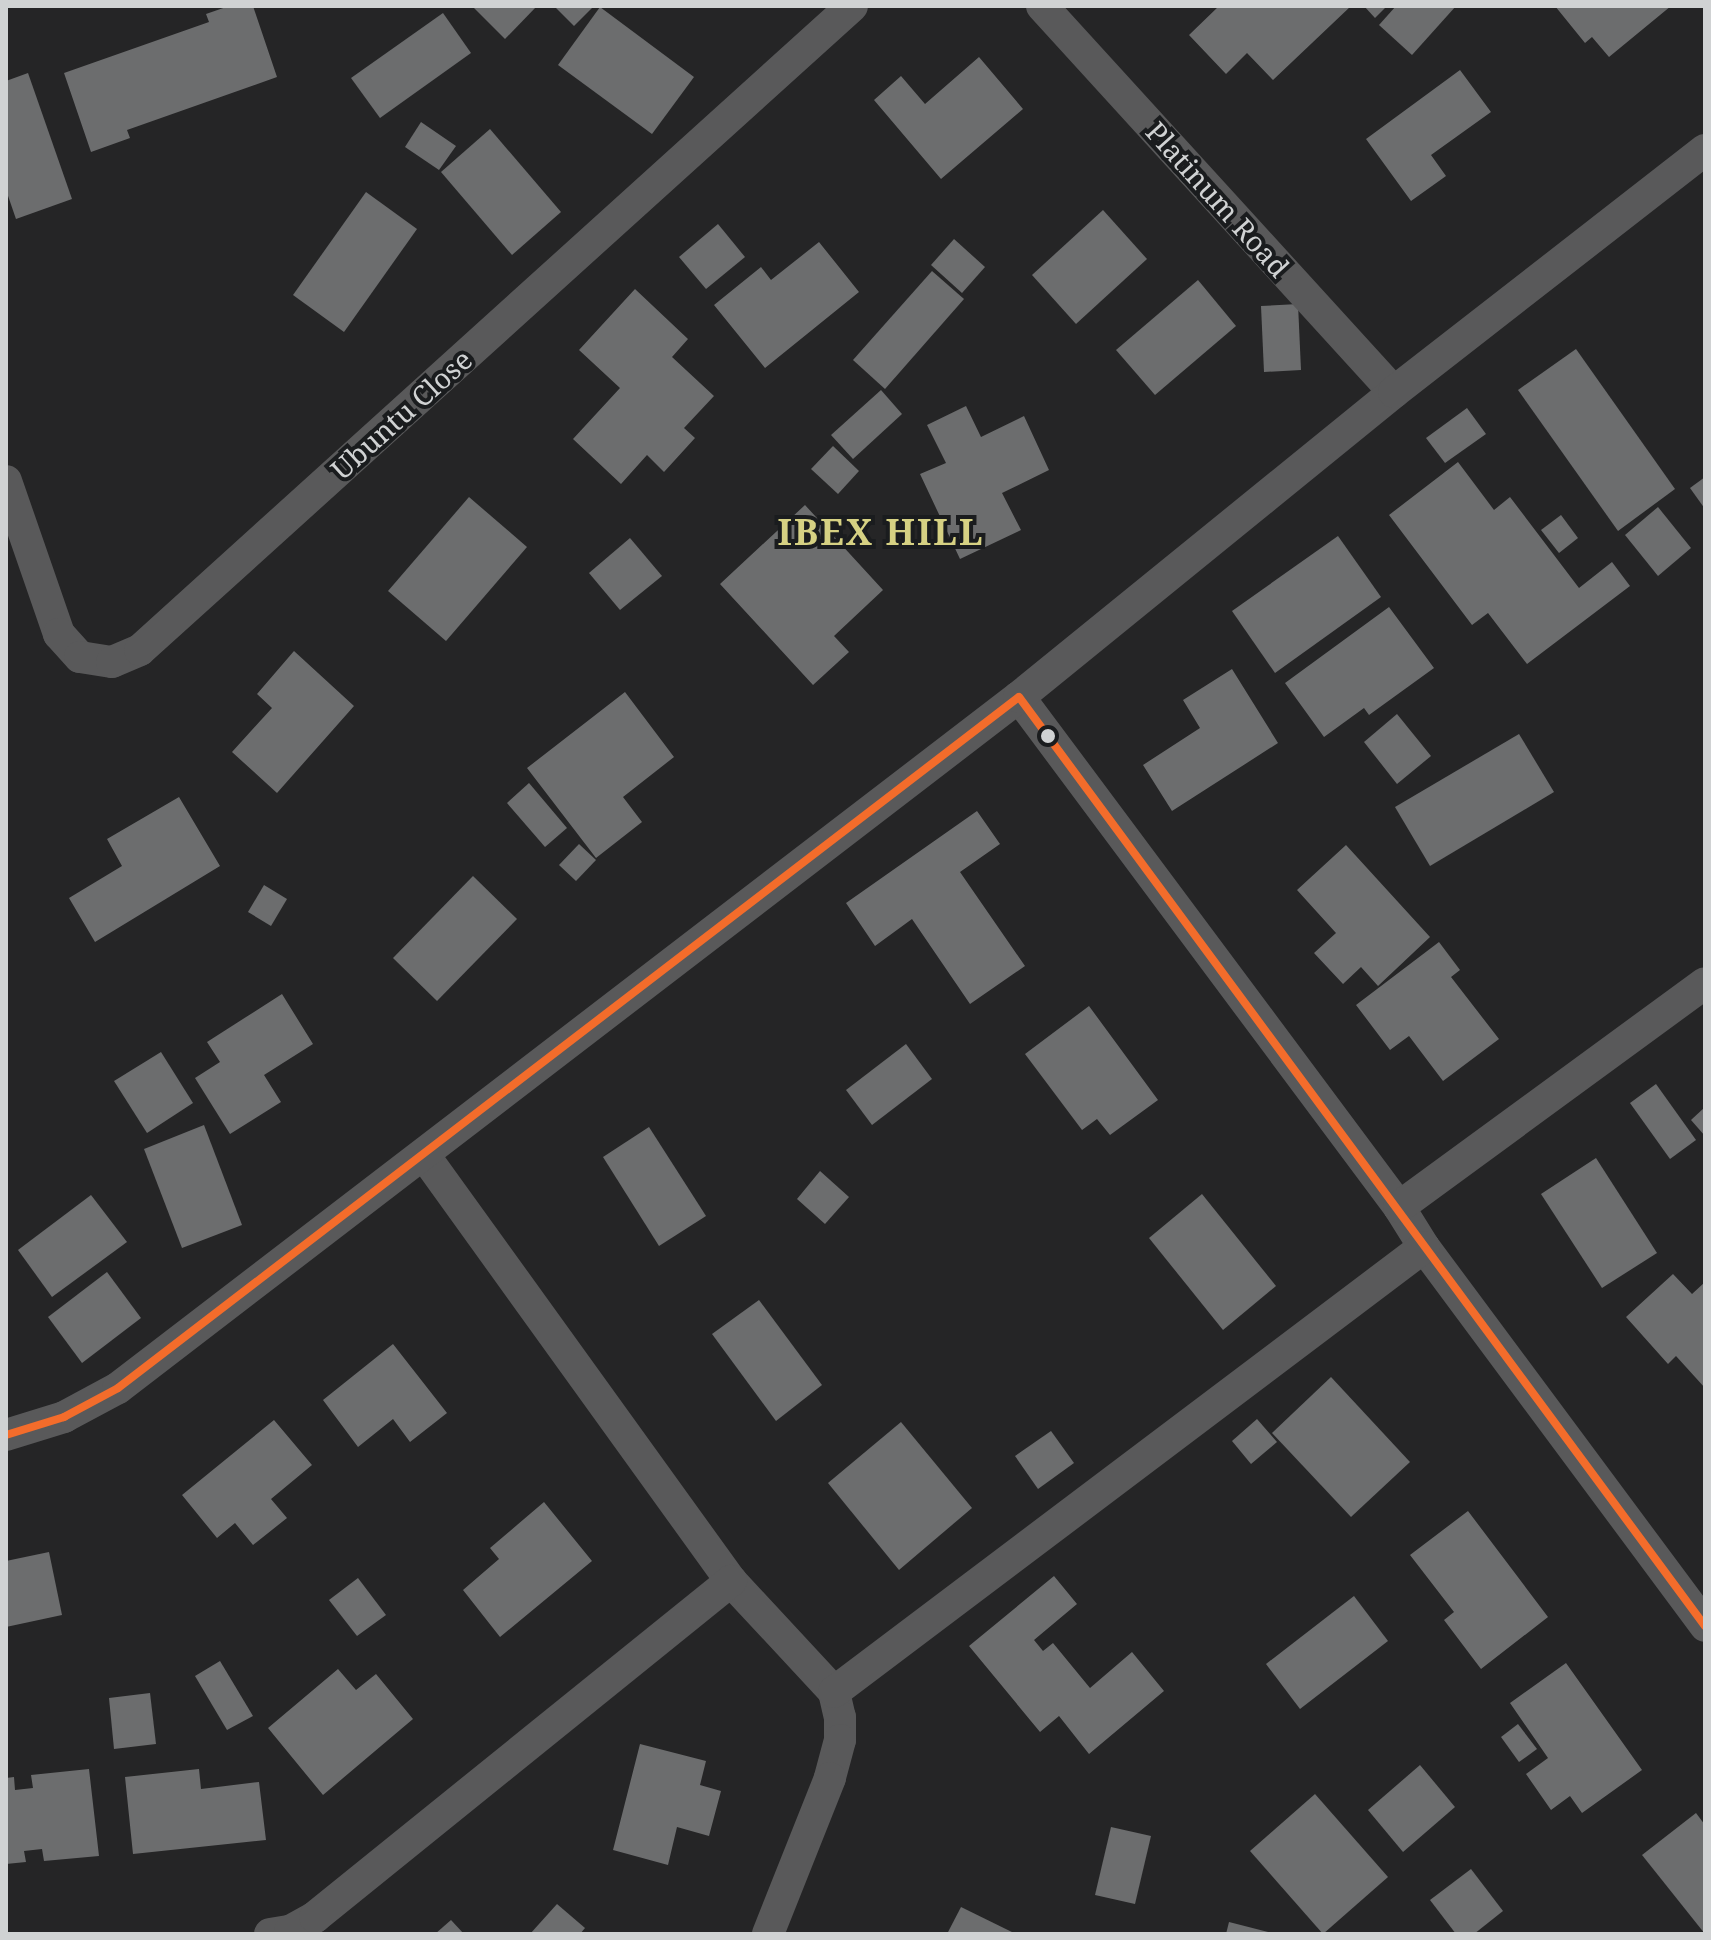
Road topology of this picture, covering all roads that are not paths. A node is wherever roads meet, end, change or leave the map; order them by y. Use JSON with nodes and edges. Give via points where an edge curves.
{"nodes":[{"id":1,"x":852,"y":6,"type":"edge"},
{"id":2,"x":1042,"y":6,"type":"edge"},
{"id":3,"x":1705,"y":150,"type":"edge"},
{"id":4,"x":1394,"y":392,"type":"junction"},
{"id":5,"x":6,"y":481,"type":"edge"},
{"id":6,"x":1019,"y":697,"type":"junction"},
{"id":7,"x":1705,"y":983,"type":"edge"},
{"id":8,"x":424,"y":1155,"type":"junction"},
{"id":9,"x":1399,"y":1207,"type":"junction"},
{"id":10,"x":1424,"y":1247,"type":"junction"},
{"id":11,"x":6,"y":1435,"type":"edge"},
{"id":12,"x":731,"y":1581,"type":"junction"},
{"id":13,"x":1705,"y":1626,"type":"edge"},
{"id":14,"x":834,"y":1692,"type":"junction"},
{"id":15,"x":270,"y":1934,"type":"edge"},
{"id":16,"x":768,"y":1934,"type":"edge"}],
"edges":[{"from":1,"to":5,"type":"street","name":"Ubuntu Close","via":[[140,650],[112,662],[80,657],[59,634]]},
{"from":2,"to":4,"type":"street","name":"Platinum Road"},
{"from":3,"to":4,"type":"street"},
{"from":4,"to":6,"type":"street"},
{"from":6,"to":8,"type":"street"},
{"from":6,"to":9,"type":"street"},
{"from":7,"to":9,"type":"street"},
{"from":8,"to":11,"type":"street","via":[[118,1388],[64,1417]]},
{"from":8,"to":12,"type":"street"},
{"from":9,"to":10,"type":"street"},
{"from":10,"to":13,"type":"street"},
{"from":10,"to":14,"type":"street"},
{"from":12,"to":14,"type":"street"},
{"from":12,"to":15,"type":"street","via":[[315,1917],[290,1931]]},
{"from":14,"to":16,"type":"street","via":[[840,1740],[830,1778]]}]}
